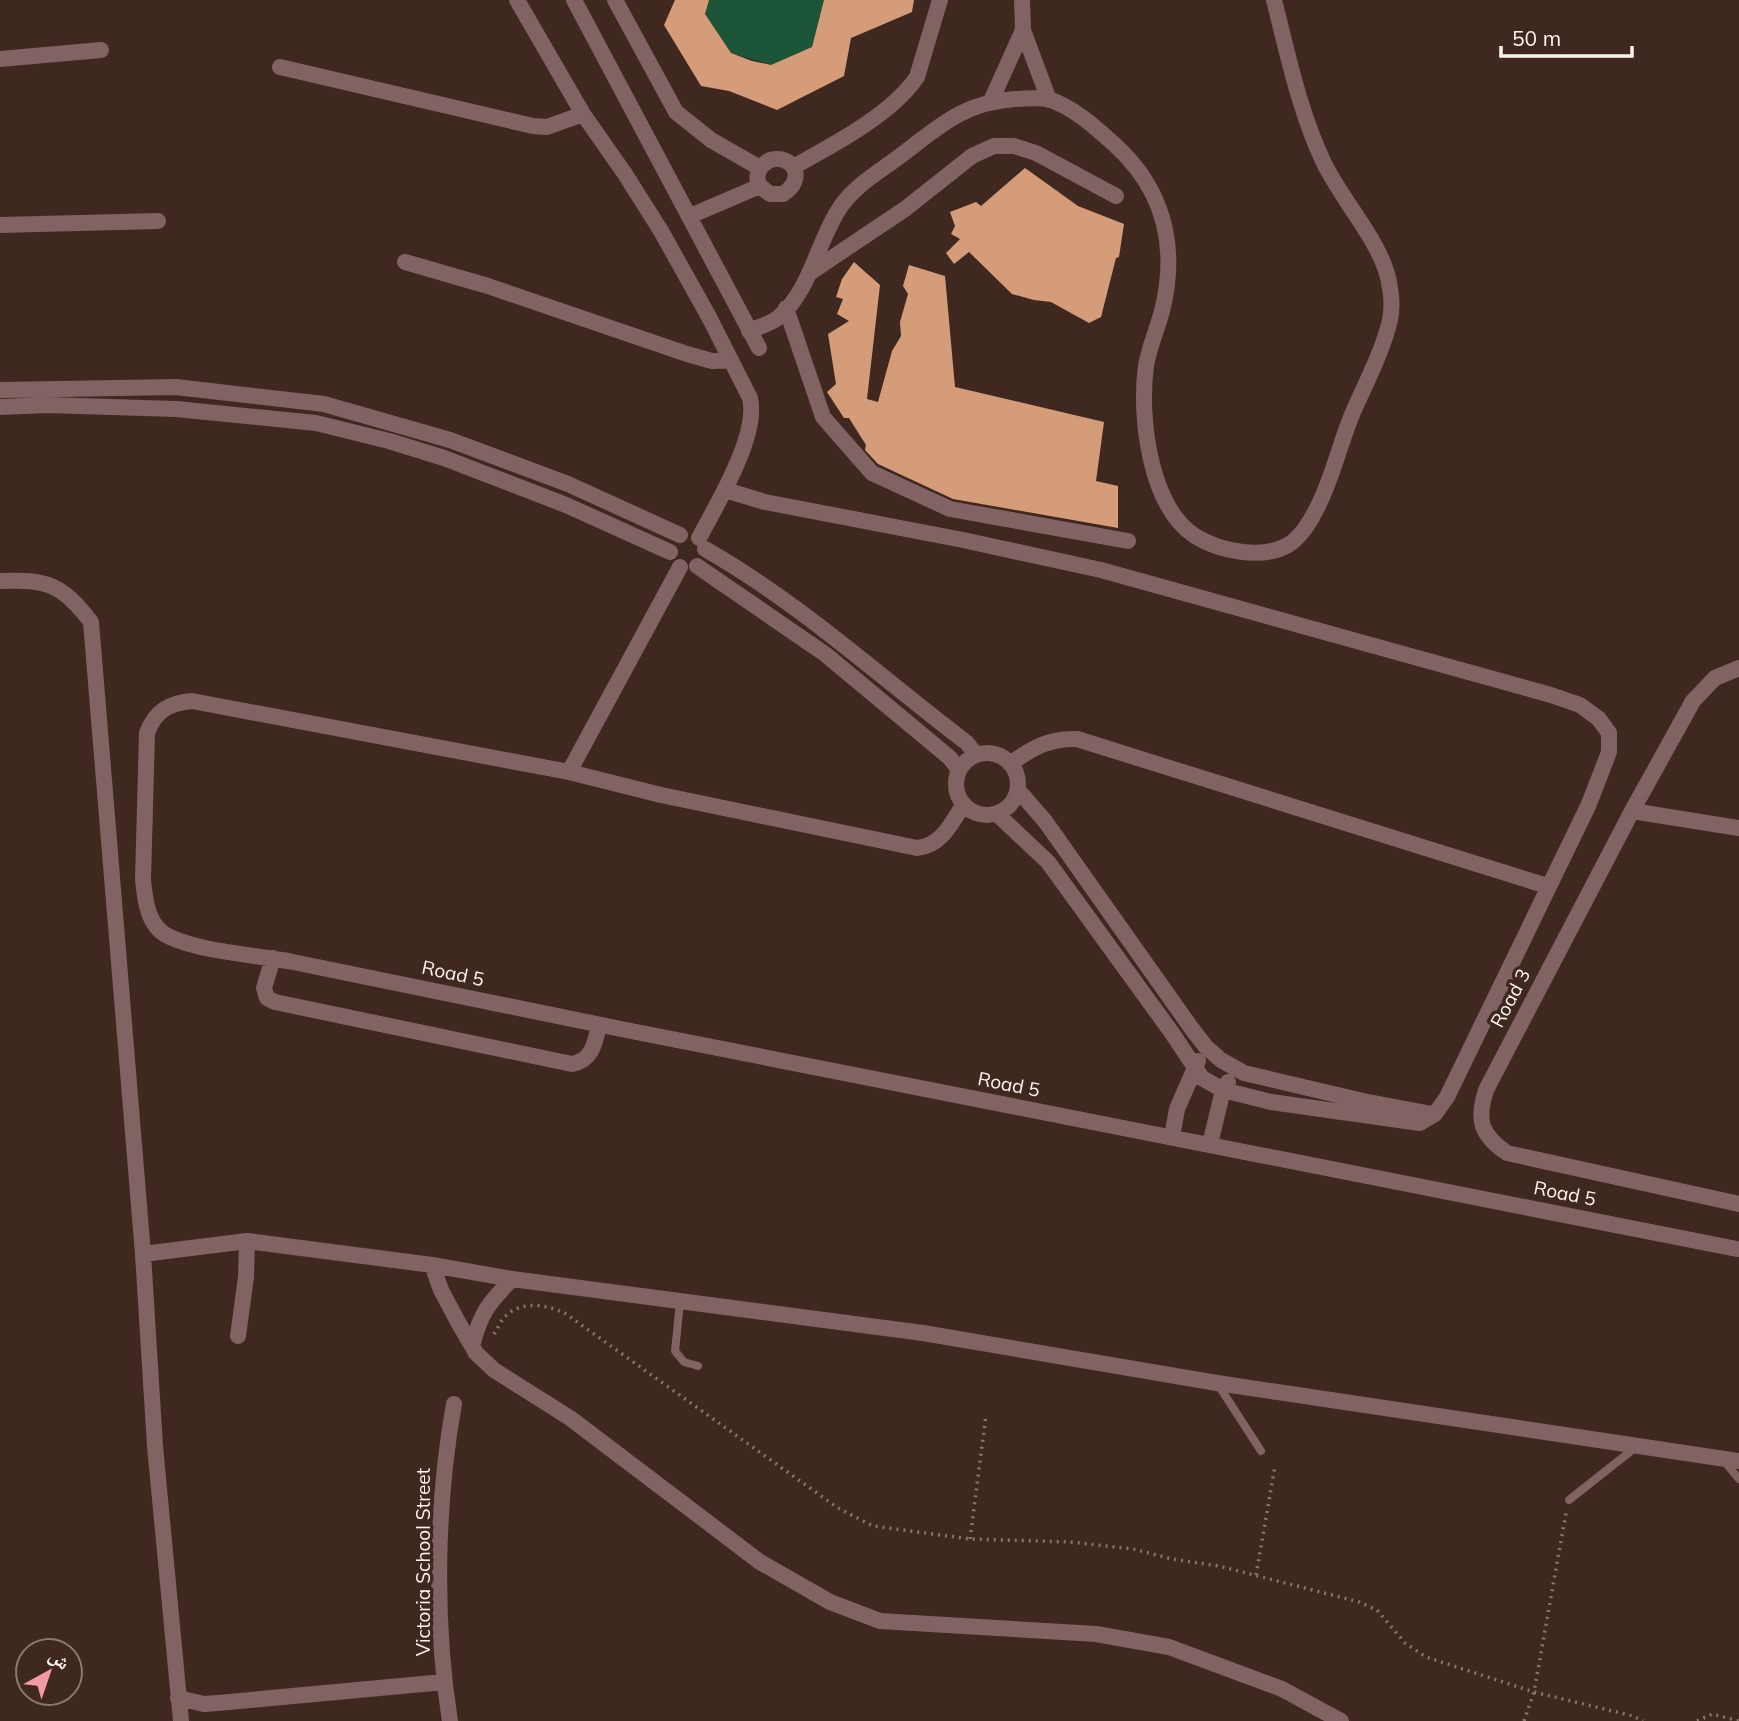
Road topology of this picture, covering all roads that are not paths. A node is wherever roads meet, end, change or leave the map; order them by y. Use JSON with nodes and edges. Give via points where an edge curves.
{"nodes":[{"id":1,"x":517,"y":0,"type":"edge"},
{"id":2,"x":574,"y":0,"type":"edge"},
{"id":3,"x":615,"y":0,"type":"edge"},
{"id":4,"x":940,"y":0,"type":"edge"},
{"id":5,"x":1023,"y":0,"type":"edge"},
{"id":6,"x":1274,"y":0,"type":"edge"},
{"id":7,"x":1023,"y":30,"type":"junction"},
{"id":8,"x":101,"y":51,"type":"dead end"},
{"id":9,"x":0,"y":59,"type":"edge"},
{"id":10,"x":280,"y":67,"type":"dead end"},
{"id":11,"x":1049,"y":100,"type":"junction"},
{"id":12,"x":991,"y":101,"type":"junction"},
{"id":13,"x":583,"y":114,"type":"junction"},
{"id":14,"x":793,"y":167,"type":"junction"},
{"id":15,"x":760,"y":168,"type":"junction"},
{"id":16,"x":760,"y":187,"type":"junction"},
{"id":17,"x":1116,"y":196,"type":"dead end"},
{"id":18,"x":690,"y":216,"type":"junction"},
{"id":19,"x":158,"y":221,"type":"dead end"},
{"id":20,"x":0,"y":225,"type":"edge"},
{"id":21,"x":405,"y":262,"type":"dead end"},
{"id":22,"x":811,"y":272,"type":"junction"},
{"id":23,"x":786,"y":308,"type":"junction"},
{"id":24,"x":750,"y":331,"type":"junction"},
{"id":25,"x":758,"y":348,"type":"dead end"},
{"id":26,"x":731,"y":359,"type":"junction"},
{"id":27,"x":176,"y":387,"type":"junction"},
{"id":28,"x":50,"y":388,"type":"junction"},
{"id":29,"x":0,"y":390,"type":"edge"},
{"id":30,"x":47,"y":405,"type":"junction"},
{"id":31,"x":0,"y":407,"type":"edge"},
{"id":32,"x":176,"y":409,"type":"junction"},
{"id":33,"x":450,"y":440,"type":"junction"},
{"id":34,"x":444,"y":458,"type":"junction"},
{"id":35,"x":725,"y":490,"type":"junction"},
{"id":36,"x":680,"y":535,"type":"junction"},
{"id":37,"x":1128,"y":541,"type":"dead end"},
{"id":38,"x":702,"y":544,"type":"junction"},
{"id":39,"x":670,"y":552,"type":"junction"},
{"id":40,"x":697,"y":566,"type":"junction"},
{"id":41,"x":680,"y":567,"type":"junction"},
{"id":42,"x":0,"y":581,"type":"edge"},
{"id":43,"x":1739,"y":668,"type":"edge"},
{"id":44,"x":976,"y":755,"type":"junction"},
{"id":45,"x":1010,"y":764,"type":"junction"},
{"id":46,"x":959,"y":770,"type":"junction"},
{"id":47,"x":569,"y":772,"type":"junction"},
{"id":48,"x":1018,"y":790,"type":"junction"},
{"id":49,"x":963,"y":805,"type":"junction"},
{"id":50,"x":1632,"y":811,"type":"junction"},
{"id":51,"x":997,"y":814,"type":"junction"},
{"id":52,"x":1739,"y":828,"type":"edge"},
{"id":53,"x":1547,"y":886,"type":"junction"},
{"id":54,"x":273,"y":958,"type":"junction"},
{"id":55,"x":599,"y":1025,"type":"junction"},
{"id":56,"x":1206,"y":1047,"type":"junction"},
{"id":57,"x":1236,"y":1068,"type":"junction"},
{"id":58,"x":1193,"y":1069,"type":"junction"},
{"id":59,"x":1223,"y":1090,"type":"junction"},
{"id":60,"x":1435,"y":1114,"type":"junction"},
{"id":61,"x":1172,"y":1137,"type":"junction"},
{"id":62,"x":1210,"y":1144,"type":"junction"},
{"id":63,"x":1739,"y":1204,"type":"edge"},
{"id":64,"x":247,"y":1241,"type":"junction"},
{"id":65,"x":1737,"y":1249,"type":"dead end"},
{"id":66,"x":143,"y":1254,"type":"junction"},
{"id":67,"x":432,"y":1265,"type":"junction"},
{"id":68,"x":512,"y":1279,"type":"junction"},
{"id":69,"x":680,"y":1302,"type":"junction"},
{"id":70,"x":238,"y":1336,"type":"dead end"},
{"id":71,"x":476,"y":1351,"type":"junction"},
{"id":72,"x":698,"y":1366,"type":"dead end"},
{"id":73,"x":1217,"y":1383,"type":"junction"},
{"id":74,"x":454,"y":1404,"type":"dead end"},
{"id":75,"x":1638,"y":1446,"type":"junction"},
{"id":76,"x":1261,"y":1451,"type":"dead end"},
{"id":77,"x":1731,"y":1460,"type":"edge"},
{"id":78,"x":1739,"y":1479,"type":"edge"},
{"id":79,"x":1569,"y":1500,"type":"dead end"},
{"id":80,"x":444,"y":1682,"type":"junction"},
{"id":81,"x":177,"y":1698,"type":"junction"},
{"id":82,"x":181,"y":1721,"type":"edge"},
{"id":83,"x":450,"y":1721,"type":"edge"},
{"id":84,"x":1341,"y":1721,"type":"edge"}],
"edges":[{"from":1,"to":13,"type":"street"},
{"from":2,"to":18,"type":"street"},
{"from":3,"to":15,"type":"street","via":[[676,112],[711,140]]},
{"from":4,"to":14,"type":"street","via":[[911,85],[880,113]]},
{"from":5,"to":7,"type":"street"},
{"from":6,"to":11,"type":"street","via":[[1308,128],[1345,201],[1380,254],[1392,307],[1317,509],[1291,544],[1271,552],[1214,544],[1194,536],[1167,507],[1153,464],[1143,391],[1170,271],[1167,227],[1145,177],[1126,154],[1074,113]]},
{"from":7,"to":11,"type":"street"},
{"from":7,"to":12,"type":"street"},
{"from":8,"to":9,"type":"street"},
{"from":10,"to":13,"type":"street","via":[[533,127]]},
{"from":11,"to":12,"type":"street"},
{"from":12,"to":22,"type":"street","via":[[951,118],[844,201]]},
{"from":13,"to":26,"type":"street","via":[[661,231]]},
{"from":14,"to":15,"type":"street","via":[[774,158]]},
{"from":14,"to":16,"type":"street","via":[[795,182],[787,191],[770,194]]},
{"from":15,"to":16,"type":"street"},
{"from":16,"to":18,"type":"street"},
{"from":17,"to":22,"type":"street","via":[[1036,153],[993,146],[972,156],[905,209]]},
{"from":18,"to":24,"type":"street"},
{"from":19,"to":20,"type":"street"},
{"from":21,"to":26,"type":"street","via":[[687,354],[712,361]]},
{"from":22,"to":23,"type":"street"},
{"from":23,"to":24,"type":"street","via":[[774,321]]},
{"from":23,"to":37,"type":"street","via":[[823,416],[872,473],[950,509]]},
{"from":24,"to":25,"type":"street"},
{"from":26,"to":35,"type":"street","via":[[753,410]]},
{"from":27,"to":28,"type":"street"},
{"from":27,"to":32,"type":"street"},
{"from":27,"to":33,"type":"street","via":[[324,404]]},
{"from":28,"to":29,"type":"street"},
{"from":28,"to":30,"type":"street"},
{"from":30,"to":31,"type":"street"},
{"from":30,"to":32,"type":"street"},
{"from":32,"to":34,"type":"street","via":[[316,424]]},
{"from":33,"to":34,"type":"street"},
{"from":33,"to":36,"type":"street","via":[[568,484]]},
{"from":34,"to":39,"type":"street"},
{"from":35,"to":38,"type":"street"},
{"from":35,"to":53,"type":"street","via":[[1101,570],[1580,705],[1609,733],[1609,752],[1589,804]]},
{"from":36,"to":38,"type":"street","via":[[694,534]]},
{"from":36,"to":39,"type":"street"},
{"from":38,"to":40,"type":"street","via":[[705,556]]},
{"from":38,"to":44,"type":"street","via":[[834,636]]},
{"from":39,"to":41,"type":"street"},
{"from":40,"to":41,"type":"street"},
{"from":40,"to":46,"type":"street","via":[[825,654]]},
{"from":41,"to":47,"type":"street"},
{"from":42,"to":66,"type":"street","via":[[39,582],[61,591],[74,599],[91,622]]},
{"from":43,"to":50,"type":"street","name":"Road 3","via":[[1716,678],[1693,701]]},
{"from":44,"to":45,"type":"street","via":[[994,754]]},
{"from":44,"to":46,"type":"street"},
{"from":45,"to":48,"type":"street"},
{"from":45,"to":53,"type":"street","via":[[1048,741],[1087,742]]},
{"from":46,"to":49,"type":"street","via":[[955,781]]},
{"from":47,"to":49,"type":"street","name":"Road 5","via":[[917,848],[926,848],[942,836]]},
{"from":47,"to":54,"type":"street","name":"Road 5","via":[[207,703],[178,702],[158,712],[147,733],[145,903],[152,920],[172,939]]},
{"from":48,"to":51,"type":"street","via":[[1011,805]]},
{"from":48,"to":56,"type":"street"},
{"from":49,"to":51,"type":"street","via":[[985,816]]},
{"from":50,"to":52,"type":"street"},
{"from":50,"to":63,"type":"street","name":"Road 3","via":[[1486,1090],[1480,1108],[1482,1127],[1492,1143],[1507,1153]]},
{"from":51,"to":58,"type":"street","via":[[1048,862]]},
{"from":53,"to":60,"type":"street"},
{"from":54,"to":55,"type":"street","name":"Road 5"},
{"from":54,"to":55,"type":"street","via":[[264,988],[267,998],[275,1002],[572,1064],[585,1060],[591,1052]]},
{"from":55,"to":61,"type":"street","name":"Road 5"},
{"from":56,"to":57,"type":"street"},
{"from":56,"to":58,"type":"street"},
{"from":57,"to":59,"type":"street"},
{"from":57,"to":60,"type":"street"},
{"from":58,"to":59,"type":"street"},
{"from":58,"to":61,"type":"street"},
{"from":59,"to":60,"type":"street","via":[[1271,1102],[1411,1122],[1420,1123]]},
{"from":59,"to":62,"type":"street"},
{"from":61,"to":62,"type":"street","name":"Road 5"},
{"from":62,"to":65,"type":"street","name":"Road 5"},
{"from":64,"to":66,"type":"street"},
{"from":64,"to":67,"type":"street"},
{"from":64,"to":70,"type":"street"},
{"from":66,"to":81,"type":"street"},
{"from":67,"to":68,"type":"street"},
{"from":67,"to":71,"type":"street"},
{"from":68,"to":69,"type":"street"},
{"from":68,"to":71,"type":"street","via":[[492,1299],[477,1324]]},
{"from":69,"to":72,"type":"lane","via":[[676,1351],[684,1362]]},
{"from":69,"to":73,"type":"street","via":[[923,1333]]},
{"from":71,"to":84,"type":"street","via":[[494,1370],[570,1418],[760,1562],[854,1612],[880,1621],[1085,1633],[1168,1647],[1282,1689]]},
{"from":73,"to":75,"type":"street"},
{"from":73,"to":76,"type":"lane"},
{"from":74,"to":80,"type":"street","name":"Victoria School Street","via":[[446,1448],[441,1539]]},
{"from":75,"to":77,"type":"street"},
{"from":75,"to":79,"type":"lane"},
{"from":77,"to":78,"type":"lane"},
{"from":80,"to":81,"type":"street","via":[[205,1704]]},
{"from":80,"to":83,"type":"street","name":"Victoria School Street"},
{"from":81,"to":82,"type":"street"}]}
